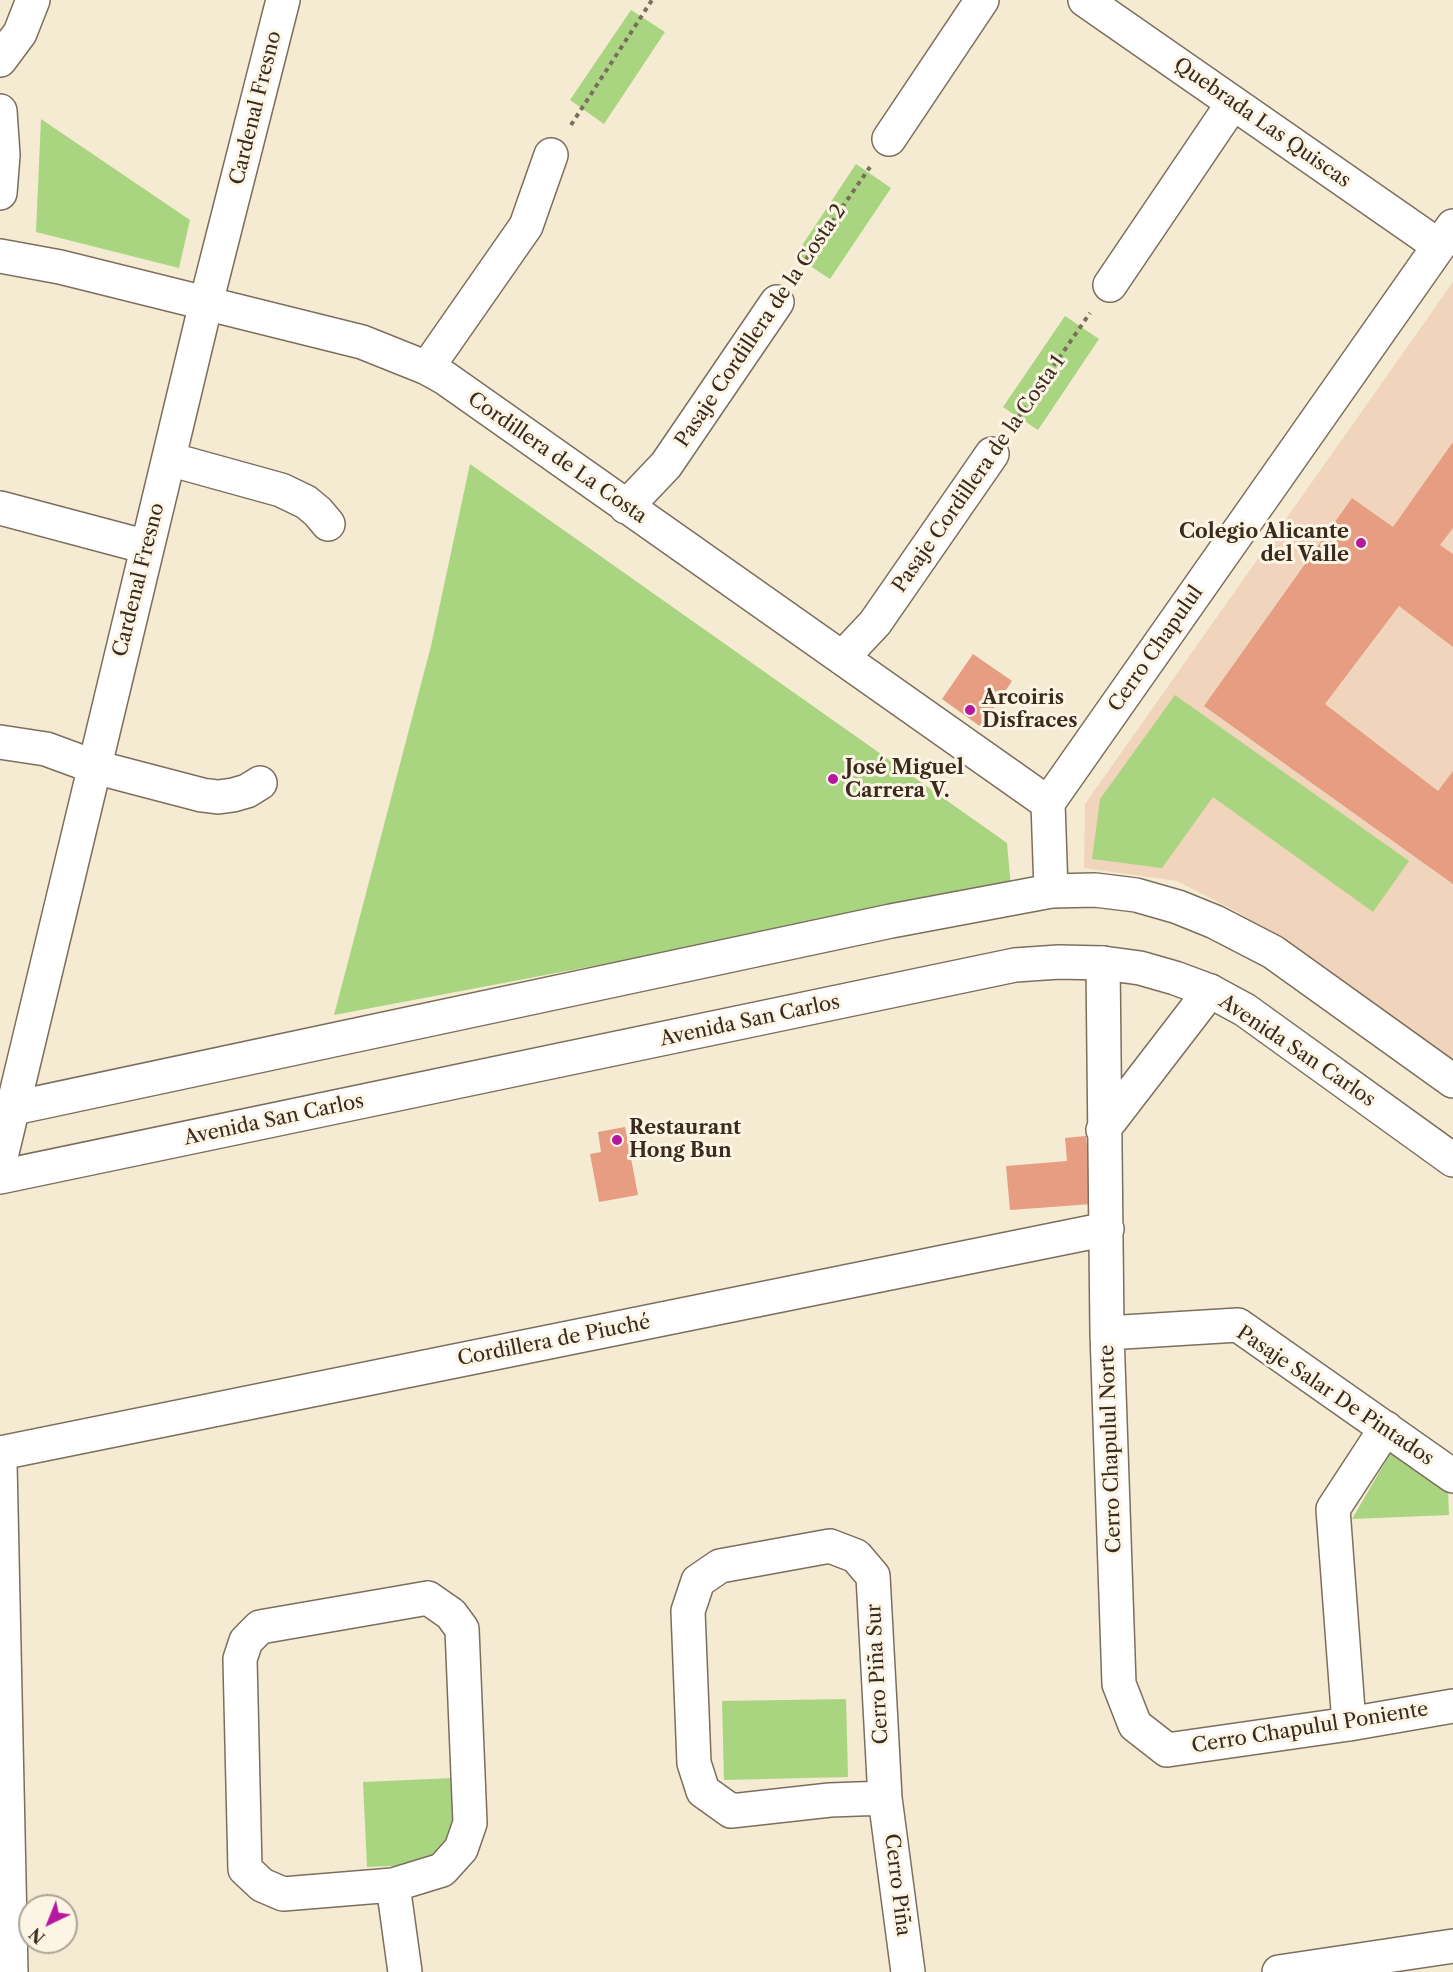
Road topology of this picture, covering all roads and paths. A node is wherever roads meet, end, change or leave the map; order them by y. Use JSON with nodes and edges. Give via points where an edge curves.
{"nodes":[{"id":1,"x":33,"y":0,"type":"edge"},
{"id":2,"x":283,"y":0,"type":"edge"},
{"id":3,"x":652,"y":0,"type":"edge"},
{"id":4,"x":981,"y":0,"type":"edge"},
{"id":5,"x":1086,"y":0,"type":"edge"},
{"id":6,"x":0,"y":60,"type":"edge"},
{"id":7,"x":1233,"y":103,"type":"junction"},
{"id":8,"x":0,"y":111,"type":"edge"},
{"id":9,"x":889,"y":139,"type":"joint"},
{"id":10,"x":552,"y":154,"type":"joint"},
{"id":11,"x":0,"y":193,"type":"edge"},
{"id":12,"x":1446,"y":236,"type":"edge"},
{"id":13,"x":0,"y":256,"type":"edge"},
{"id":14,"x":1110,"y":285,"type":"joint"},
{"id":15,"x":777,"y":302,"type":"joint"},
{"id":16,"x":206,"y":303,"type":"junction"},
{"id":17,"x":427,"y":368,"type":"junction"},
{"id":18,"x":992,"y":454,"type":"joint"},
{"id":19,"x":169,"y":459,"type":"junction"},
{"id":20,"x":626,"y":507,"type":"junction"},
{"id":21,"x":0,"y":508,"type":"edge"},
{"id":22,"x":328,"y":524,"type":"dead end"},
{"id":23,"x":147,"y":547,"type":"junction"},
{"id":24,"x":842,"y":658,"type":"junction"},
{"id":25,"x":0,"y":742,"type":"edge"},
{"id":26,"x":94,"y":768,"type":"junction"},
{"id":27,"x":260,"y":783,"type":"dead end"},
{"id":28,"x":1048,"y":802,"type":"junction"},
{"id":29,"x":1051,"y":891,"type":"junction"},
{"id":30,"x":1103,"y":963,"type":"junction"},
{"id":31,"x":1210,"y":991,"type":"junction"},
{"id":32,"x":1453,"y":1081,"type":"edge"},
{"id":33,"x":6,"y":1110,"type":"edge"},
{"id":34,"x":1103,"y":1130,"type":"junction"},
{"id":35,"x":1453,"y":1160,"type":"edge"},
{"id":36,"x":0,"y":1161,"type":"edge"},
{"id":37,"x":0,"y":1177,"type":"edge"},
{"id":38,"x":1107,"y":1229,"type":"junction"},
{"id":39,"x":1107,"y":1333,"type":"junction"},
{"id":40,"x":1386,"y":1428,"type":"junction"},
{"id":41,"x":0,"y":1453,"type":"edge"},
{"id":42,"x":0,"y":1463,"type":"edge"},
{"id":43,"x":1453,"y":1476,"type":"edge"},
{"id":44,"x":1,"y":1587,"type":"edge"},
{"id":45,"x":1453,"y":1706,"type":"edge"},
{"id":46,"x":1349,"y":1724,"type":"junction"},
{"id":47,"x":1167,"y":1750,"type":"joint"},
{"id":48,"x":885,"y":1798,"type":"junction"},
{"id":49,"x":393,"y":1885,"type":"junction"},
{"id":50,"x":1453,"y":1946,"type":"edge"},
{"id":51,"x":12,"y":1972,"type":"edge"},
{"id":52,"x":405,"y":1972,"type":"edge"},
{"id":53,"x":908,"y":1972,"type":"edge"},
{"id":54,"x":1279,"y":1972,"type":"edge"}],
"edges":[{"from":1,"to":6,"type":"street","via":[[20,33]]},
{"from":2,"to":16,"type":"street","name":"Cardenal Fresno"},
{"from":3,"to":10,"type":"path"},
{"from":4,"to":9,"type":"street"},
{"from":5,"to":7,"type":"street","name":"Quebrada Las Quiscas"},
{"from":7,"to":12,"type":"street","name":"Quebrada Las Quiscas"},
{"from":7,"to":14,"type":"street"},
{"from":8,"to":11,"type":"street"},
{"from":9,"to":15,"type":"path","name":"Pasaje Cordillera de la Costa 2"},
{"from":10,"to":17,"type":"street","via":[[525,226]]},
{"from":12,"to":28,"type":"street","name":"Cerro Chapulul"},
{"from":13,"to":16,"type":"street","name":"Cordillera de La Costa"},
{"from":14,"to":18,"type":"path","name":"Pasaje Cordillera de la Costa 1"},
{"from":15,"to":20,"type":"street","name":"Pasaje Cordillera de la Costa 2","via":[[666,465]]},
{"from":16,"to":17,"type":"street","name":"Cordillera de La Costa","via":[[362,342]]},
{"from":16,"to":19,"type":"street","name":"Cardenal Fresno"},
{"from":17,"to":20,"type":"street","name":"Cordillera de La Costa"},
{"from":18,"to":24,"type":"street","name":"Pasaje Cordillera de la Costa 1","via":[[875,623]]},
{"from":19,"to":22,"type":"street","via":[[281,490],[306,502]]},
{"from":19,"to":23,"type":"street","name":"Cardenal Fresno"},
{"from":20,"to":24,"type":"street","name":"Cordillera de La Costa"},
{"from":21,"to":23,"type":"street"},
{"from":23,"to":26,"type":"street","name":"Cardenal Fresno"},
{"from":24,"to":28,"type":"street","name":"Cordillera de La Costa"},
{"from":25,"to":26,"type":"street","via":[[46,749]]},
{"from":26,"to":27,"type":"street","via":[[218,797],[247,791]]},
{"from":26,"to":33,"type":"street","name":"Cardenal Fresno"},
{"from":28,"to":29,"type":"street"},
{"from":29,"to":32,"type":"street","via":[[1095,890],[1136,895],[1215,922],[1273,952]]},
{"from":29,"to":33,"type":"street"},
{"from":30,"to":31,"type":"street","name":"Avenida San Carlos","via":[[1167,975]]},
{"from":30,"to":34,"type":"street","name":"Cerro Chapulul Norte"},
{"from":30,"to":37,"type":"street","name":"Avenida San Carlos","via":[[1015,965]]},
{"from":31,"to":34,"type":"street"},
{"from":31,"to":35,"type":"street","name":"Avenida San Carlos","via":[[1245,1010]]},
{"from":33,"to":36,"type":"street","name":"Cardenal Fresno"},
{"from":34,"to":38,"type":"street","name":"Cerro Chapulul Norte"},
{"from":38,"to":39,"type":"street","name":"Cerro Chapulul Norte"},
{"from":38,"to":41,"type":"street","name":"Cordillera de Piuché"},
{"from":39,"to":40,"type":"street","name":"Pasaje Salar De Pintados","via":[[1239,1325]]},
{"from":39,"to":47,"type":"street","name":"Cerro Chapulul Norte","via":[[1119,1684],[1135,1725]]},
{"from":40,"to":43,"type":"street","name":"Pasaje Salar De Pintados"},
{"from":40,"to":46,"type":"street","via":[[1333,1509]]},
{"from":42,"to":44,"type":"street"},
{"from":44,"to":51,"type":"street"},
{"from":45,"to":46,"type":"street","name":"Cerro Chapulul Poniente"},
{"from":46,"to":47,"type":"street","name":"Cerro Chapulul Poniente"},
{"from":48,"to":48,"type":"street","name":"Cerro Piña Sur","via":[[873,1576],[856,1556],[830,1546],[720,1566],[699,1581],[688,1611],[694,1762],[702,1791],[731,1811]]},
{"from":48,"to":53,"type":"street","name":"Cerro Piña"},
{"from":49,"to":49,"type":"street","via":[[442,1870],[461,1849],[470,1823],[462,1629],[451,1614],[428,1598],[260,1627],[246,1641],[240,1659],[244,1869],[262,1886],[283,1894]]},
{"from":49,"to":52,"type":"street"},
{"from":50,"to":54,"type":"street"}]}
